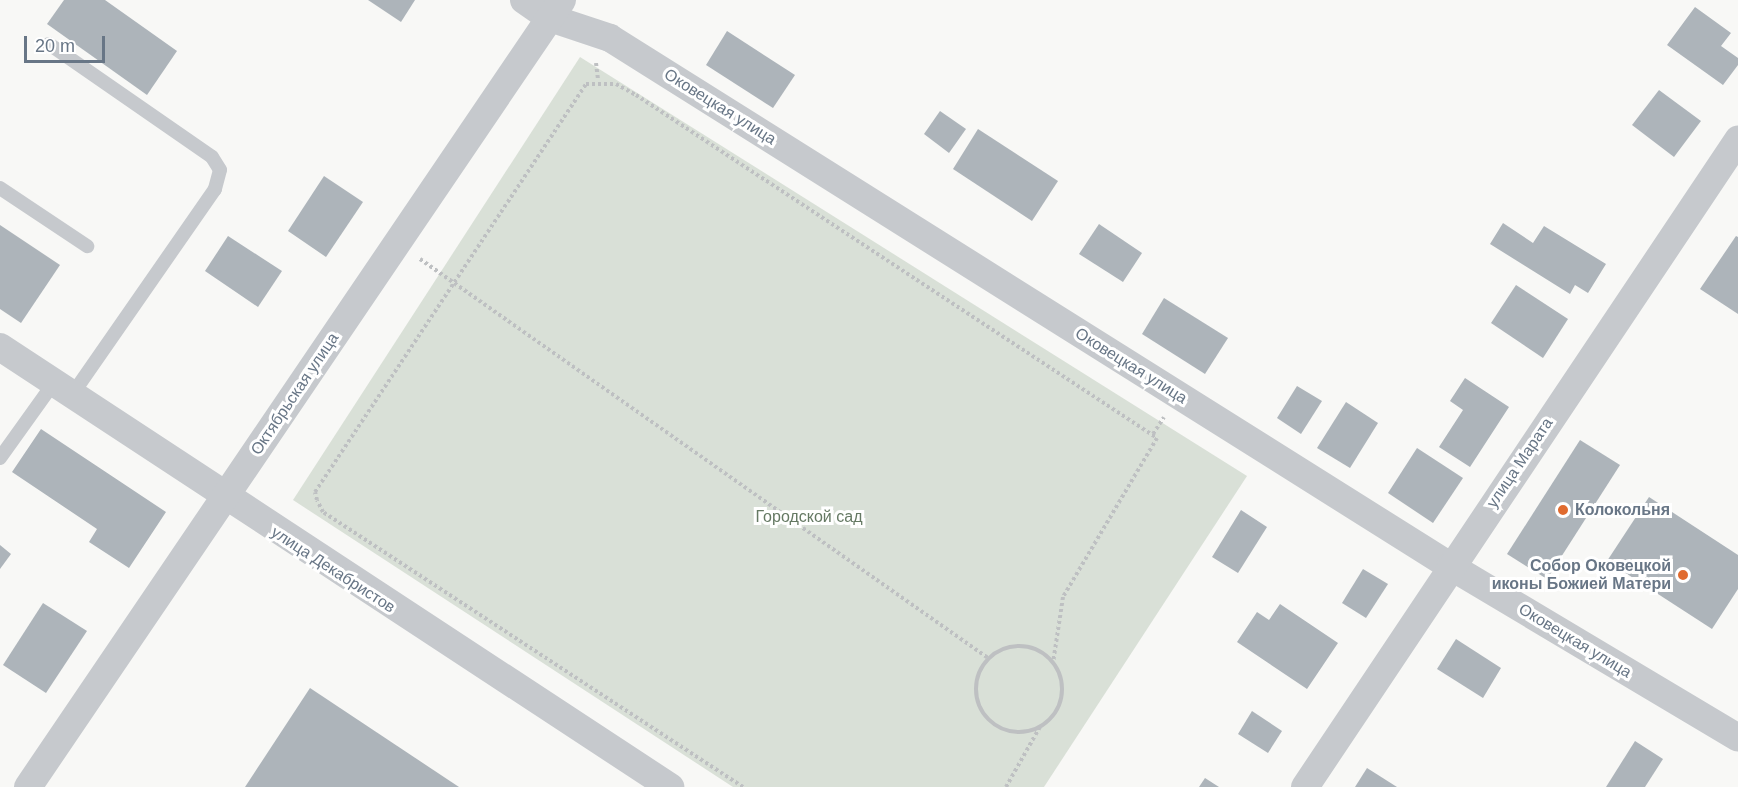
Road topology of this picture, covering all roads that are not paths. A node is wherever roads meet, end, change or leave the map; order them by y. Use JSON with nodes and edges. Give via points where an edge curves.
{"nodes":[{"id":1,"x":524,"y":0,"type":"edge"},
{"id":2,"x":556,"y":9,"type":"edge"},
{"id":3,"x":49,"y":44,"type":"dead end"},
{"id":4,"x":1738,"y":140,"type":"edge"},
{"id":5,"x":0,"y":188,"type":"edge"},
{"id":6,"x":87,"y":246,"type":"dead end"},
{"id":7,"x":0,"y":347,"type":"edge"},
{"id":8,"x":62,"y":390,"type":"junction"},
{"id":9,"x":0,"y":458,"type":"edge"},
{"id":10,"x":224,"y":499,"type":"junction"},
{"id":11,"x":1450,"y":566,"type":"junction"},
{"id":12,"x":1738,"y":738,"type":"edge"},
{"id":13,"x":28,"y":787,"type":"edge"},
{"id":14,"x":670,"y":787,"type":"edge"},
{"id":15,"x":1305,"y":787,"type":"edge"}],
"edges":[{"from":1,"to":2,"type":"street","name":"Оковецкая улица"},
{"from":2,"to":10,"type":"street","name":"Октябрьская улица"},
{"from":2,"to":11,"type":"street","name":"Оковецкая улица","via":[[610,38]]},
{"from":3,"to":8,"type":"lane","via":[[212,157],[220,170],[215,189]]},
{"from":4,"to":11,"type":"street","name":"улица Марата"},
{"from":5,"to":6,"type":"lane"},
{"from":7,"to":8,"type":"street","name":"улица Декабристов"},
{"from":8,"to":9,"type":"lane"},
{"from":8,"to":10,"type":"street","name":"улица Декабристов"},
{"from":10,"to":13,"type":"street","name":"Октябрьская улица"},
{"from":10,"to":14,"type":"street","name":"улица Декабристов"},
{"from":11,"to":12,"type":"street","name":"Оковецкая улица"},
{"from":11,"to":15,"type":"street","name":"улица Марата"}]}
